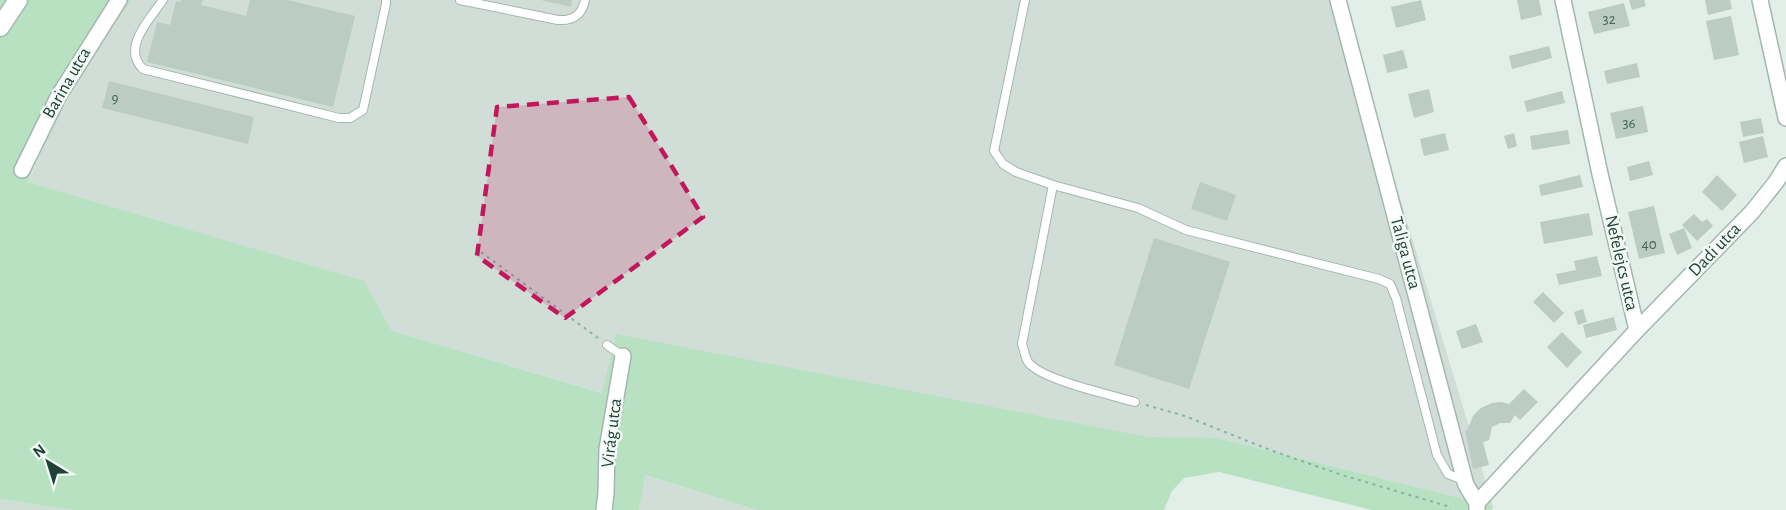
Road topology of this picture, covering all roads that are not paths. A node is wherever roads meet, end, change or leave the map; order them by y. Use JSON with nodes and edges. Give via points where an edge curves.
{"nodes":[{"id":1,"x":18,"y":0,"type":"edge"},
{"id":2,"x":118,"y":0,"type":"edge"},
{"id":3,"x":163,"y":0,"type":"edge"},
{"id":4,"x":386,"y":0,"type":"edge"},
{"id":5,"x":460,"y":0,"type":"edge"},
{"id":6,"x":585,"y":0,"type":"edge"},
{"id":7,"x":1025,"y":0,"type":"edge"},
{"id":8,"x":1338,"y":0,"type":"edge"},
{"id":9,"x":1563,"y":0,"type":"edge"},
{"id":10,"x":1760,"y":0,"type":"edge"},
{"id":11,"x":0,"y":27,"type":"edge"},
{"id":12,"x":1786,"y":118,"type":"edge"},
{"id":13,"x":1786,"y":166,"type":"edge"},
{"id":14,"x":22,"y":170,"type":"dead end"},
{"id":15,"x":1053,"y":185,"type":"junction"},
{"id":16,"x":1637,"y":330,"type":"junction"},
{"id":17,"x":608,"y":345,"type":"road end"},
{"id":18,"x":623,"y":356,"type":"joint"},
{"id":19,"x":1135,"y":402,"type":"road end"},
{"id":20,"x":1466,"y":485,"type":"junction"},
{"id":21,"x":1477,"y":507,"type":"edge"},
{"id":22,"x":604,"y":510,"type":"edge"}],
"edges":[{"from":1,"to":11,"type":"main road"},
{"from":2,"to":14,"type":"street","name":"Barina utca","via":[[57,97]]},
{"from":3,"to":4,"type":"lane","via":[[134,47],[137,64],[143,69],[350,118],[363,110]]},
{"from":5,"to":6,"type":"lane","via":[[558,21],[575,18]]},
{"from":7,"to":15,"type":"lane","via":[[994,151],[1002,164]]},
{"from":8,"to":20,"type":"street","name":"Taliga utca"},
{"from":9,"to":16,"type":"street","name":"Nefelejcs utca"},
{"from":10,"to":12,"type":"street"},
{"from":13,"to":16,"type":"street","name":"Dadi utca","via":[[1752,212]]},
{"from":15,"to":19,"type":"lane","via":[[1022,344],[1028,361],[1042,374]]},
{"from":15,"to":20,"type":"lane","via":[[1138,208],[1186,230],[1390,284],[1437,455],[1448,474]]},
{"from":16,"to":21,"type":"street","name":"Nefelejcs utca"},
{"from":17,"to":18,"type":"lane"},
{"from":18,"to":22,"type":"street","name":"Virág utca","via":[[607,449]]},
{"from":20,"to":21,"type":"street","name":"Taliga utca"}]}
